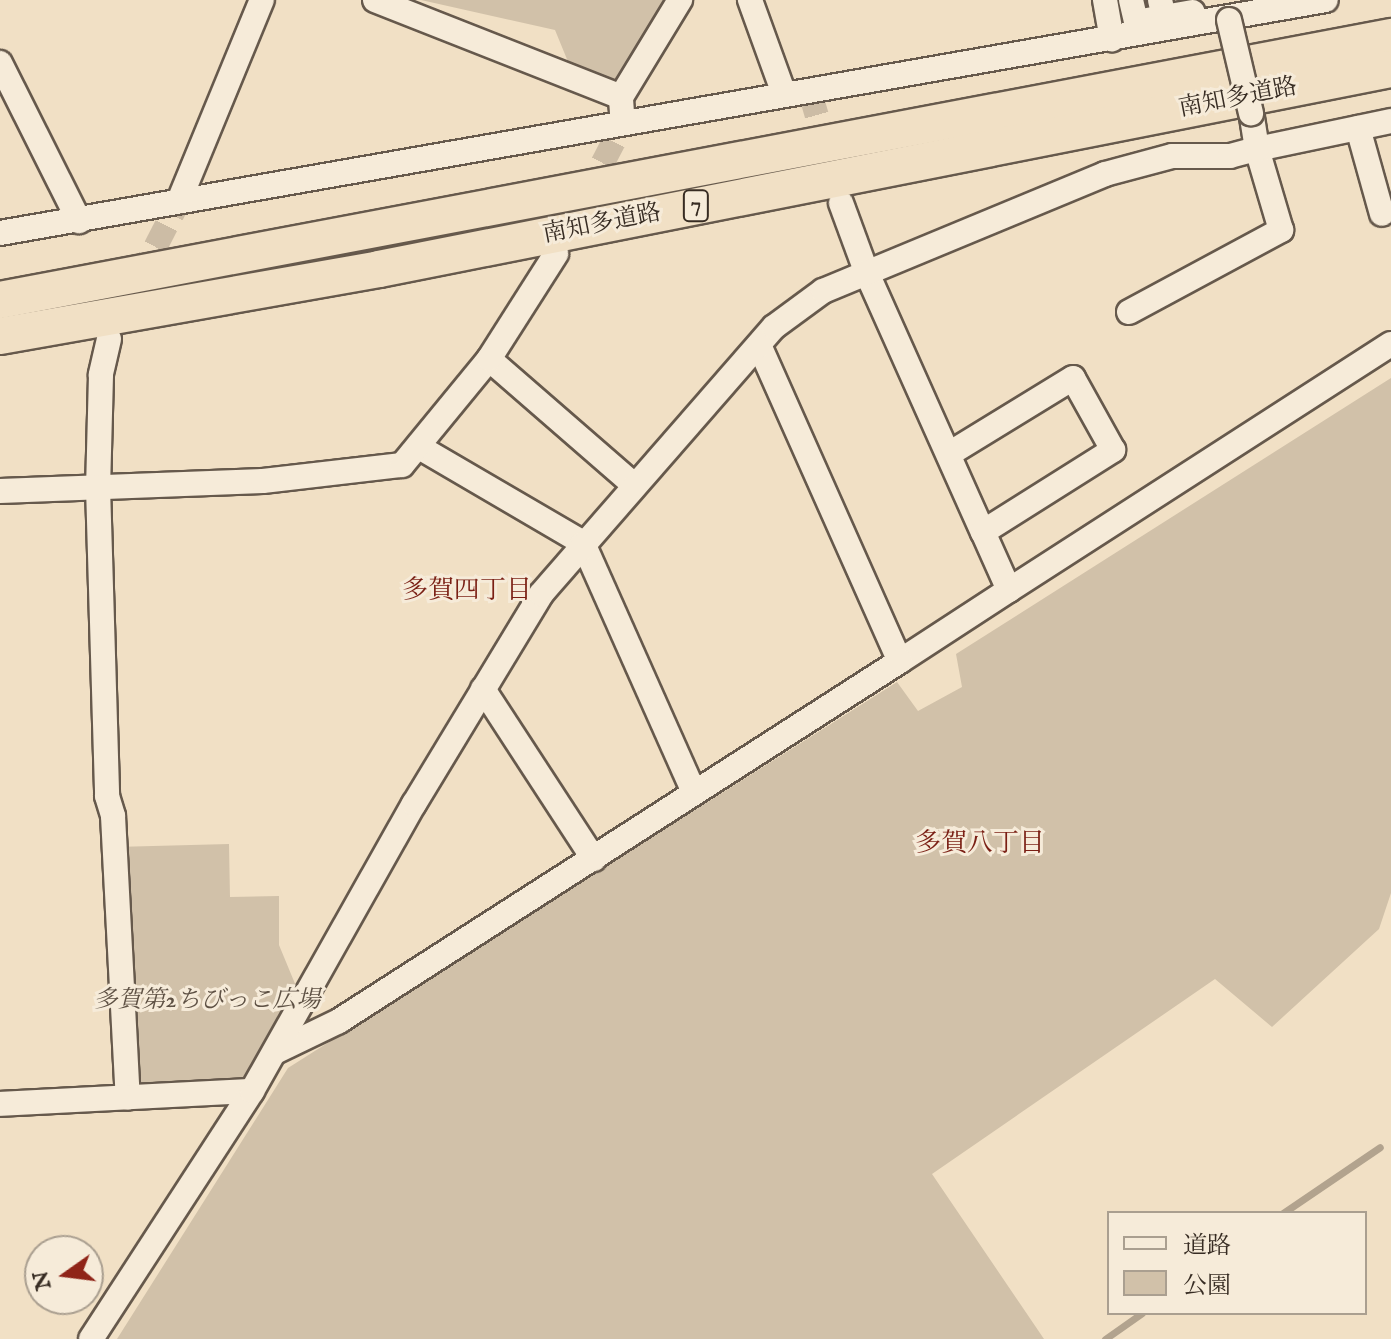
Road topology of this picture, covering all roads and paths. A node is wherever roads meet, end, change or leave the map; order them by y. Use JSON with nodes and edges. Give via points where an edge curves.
{"nodes":[{"id":1,"x":262,"y":0,"type":"edge"},
{"id":2,"x":375,"y":0,"type":"edge"},
{"id":3,"x":680,"y":0,"type":"edge"},
{"id":4,"x":750,"y":0,"type":"edge"},
{"id":5,"x":1105,"y":0,"type":"edge"},
{"id":6,"x":1131,"y":0,"type":"edge"},
{"id":7,"x":1250,"y":0,"type":"edge"},
{"id":8,"x":1326,"y":0,"type":"edge"},
{"id":9,"x":1162,"y":9,"type":"edge"},
{"id":10,"x":1229,"y":20,"type":"junction"},
{"id":11,"x":1391,"y":37,"type":"edge"},
{"id":12,"x":1112,"y":39,"type":"junction"},
{"id":13,"x":0,"y":63,"type":"edge"},
{"id":14,"x":1391,"y":69,"type":"edge"},
{"id":15,"x":784,"y":94,"type":"junction"},
{"id":16,"x":621,"y":97,"type":"junction"},
{"id":17,"x":1391,"y":121,"type":"edge"},
{"id":18,"x":623,"y":124,"type":"junction"},
{"id":19,"x":1358,"y":128,"type":"junction"},
{"id":20,"x":1257,"y":149,"type":"junction"},
{"id":21,"x":179,"y":201,"type":"junction"},
{"id":22,"x":841,"y":203,"type":"dead end"},
{"id":23,"x":1382,"y":214,"type":"dead end"},
{"id":24,"x":79,"y":221,"type":"junction"},
{"id":25,"x":0,"y":233,"type":"edge"},
{"id":26,"x":556,"y":254,"type":"dead end"},
{"id":27,"x":866,"y":271,"type":"junction"},
{"id":28,"x":0,"y":300,"type":"edge"},
{"id":29,"x":1129,"y":312,"type":"dead end"},
{"id":30,"x":0,"y":336,"type":"edge"},
{"id":31,"x":109,"y":339,"type":"dead end"},
{"id":32,"x":1391,"y":344,"type":"edge"},
{"id":33,"x":759,"y":345,"type":"junction"},
{"id":34,"x":489,"y":359,"type":"junction"},
{"id":35,"x":419,"y":447,"type":"junction"},
{"id":36,"x":949,"y":454,"type":"junction"},
{"id":37,"x":633,"y":484,"type":"junction"},
{"id":38,"x":98,"y":487,"type":"junction"},
{"id":39,"x":0,"y":491,"type":"edge"},
{"id":40,"x":983,"y":532,"type":"junction"},
{"id":41,"x":583,"y":543,"type":"junction"},
{"id":42,"x":1009,"y":590,"type":"junction"},
{"id":43,"x":900,"y":661,"type":"junction"},
{"id":44,"x":483,"y":689,"type":"junction"},
{"id":45,"x":694,"y":792,"type":"junction"},
{"id":46,"x":594,"y":859,"type":"junction"},
{"id":47,"x":275,"y":1052,"type":"junction"},
{"id":48,"x":252,"y":1091,"type":"junction"},
{"id":49,"x":128,"y":1098,"type":"junction"},
{"id":50,"x":0,"y":1104,"type":"edge"},
{"id":51,"x":91,"y":1339,"type":"edge"}],
"edges":[{"from":1,"to":21,"type":"street"},
{"from":2,"to":16,"type":"street"},
{"from":3,"to":16,"type":"street"},
{"from":4,"to":15,"type":"street"},
{"from":5,"to":12,"type":"street"},
{"from":6,"to":9,"type":"street","via":[[1136,22]]},
{"from":7,"to":9,"type":"street"},
{"from":8,"to":10,"type":"street"},
{"from":10,"to":12,"type":"street"},
{"from":10,"to":20,"type":"street","bridge":true},
{"from":11,"to":28,"type":"highway","name":"南知多道路","number":"7"},
{"from":12,"to":15,"type":"street"},
{"from":13,"to":24,"type":"street"},
{"from":14,"to":30,"type":"highway","name":"南知多道路","number":"7","via":[[379,269]]},
{"from":15,"to":18,"type":"street"},
{"from":16,"to":18,"type":"street"},
{"from":17,"to":19,"type":"street"},
{"from":18,"to":21,"type":"street"},
{"from":19,"to":20,"type":"street"},
{"from":19,"to":23,"type":"street"},
{"from":20,"to":27,"type":"street","via":[[1230,156],[1172,156],[1105,174]]},
{"from":20,"to":29,"type":"street","via":[[1281,230]]},
{"from":21,"to":24,"type":"street"},
{"from":22,"to":27,"type":"street"},
{"from":24,"to":25,"type":"street"},
{"from":26,"to":34,"type":"street"},
{"from":27,"to":33,"type":"street","via":[[823,291]]},
{"from":27,"to":36,"type":"street"},
{"from":31,"to":38,"type":"street","via":[[101,375]]},
{"from":32,"to":42,"type":"street"},
{"from":33,"to":37,"type":"street"},
{"from":33,"to":43,"type":"street"},
{"from":34,"to":35,"type":"street"},
{"from":34,"to":37,"type":"street"},
{"from":35,"to":38,"type":"street","via":[[402,465],[380,471]]},
{"from":35,"to":41,"type":"street"},
{"from":36,"to":40,"type":"street"},
{"from":36,"to":40,"type":"street","via":[[1073,378],[1113,450]]},
{"from":37,"to":41,"type":"street"},
{"from":38,"to":39,"type":"street"},
{"from":38,"to":49,"type":"street","via":[[107,796],[113,816]]},
{"from":40,"to":42,"type":"street"},
{"from":41,"to":44,"type":"street","via":[[541,594]]},
{"from":41,"to":45,"type":"street"},
{"from":42,"to":43,"type":"street"},
{"from":43,"to":45,"type":"street"},
{"from":44,"to":46,"type":"street"},
{"from":44,"to":47,"type":"street"},
{"from":45,"to":46,"type":"street"},
{"from":46,"to":47,"type":"street","via":[[339,1021]]},
{"from":47,"to":48,"type":"street"},
{"from":48,"to":49,"type":"street"},
{"from":48,"to":51,"type":"street"},
{"from":49,"to":50,"type":"street"}]}
